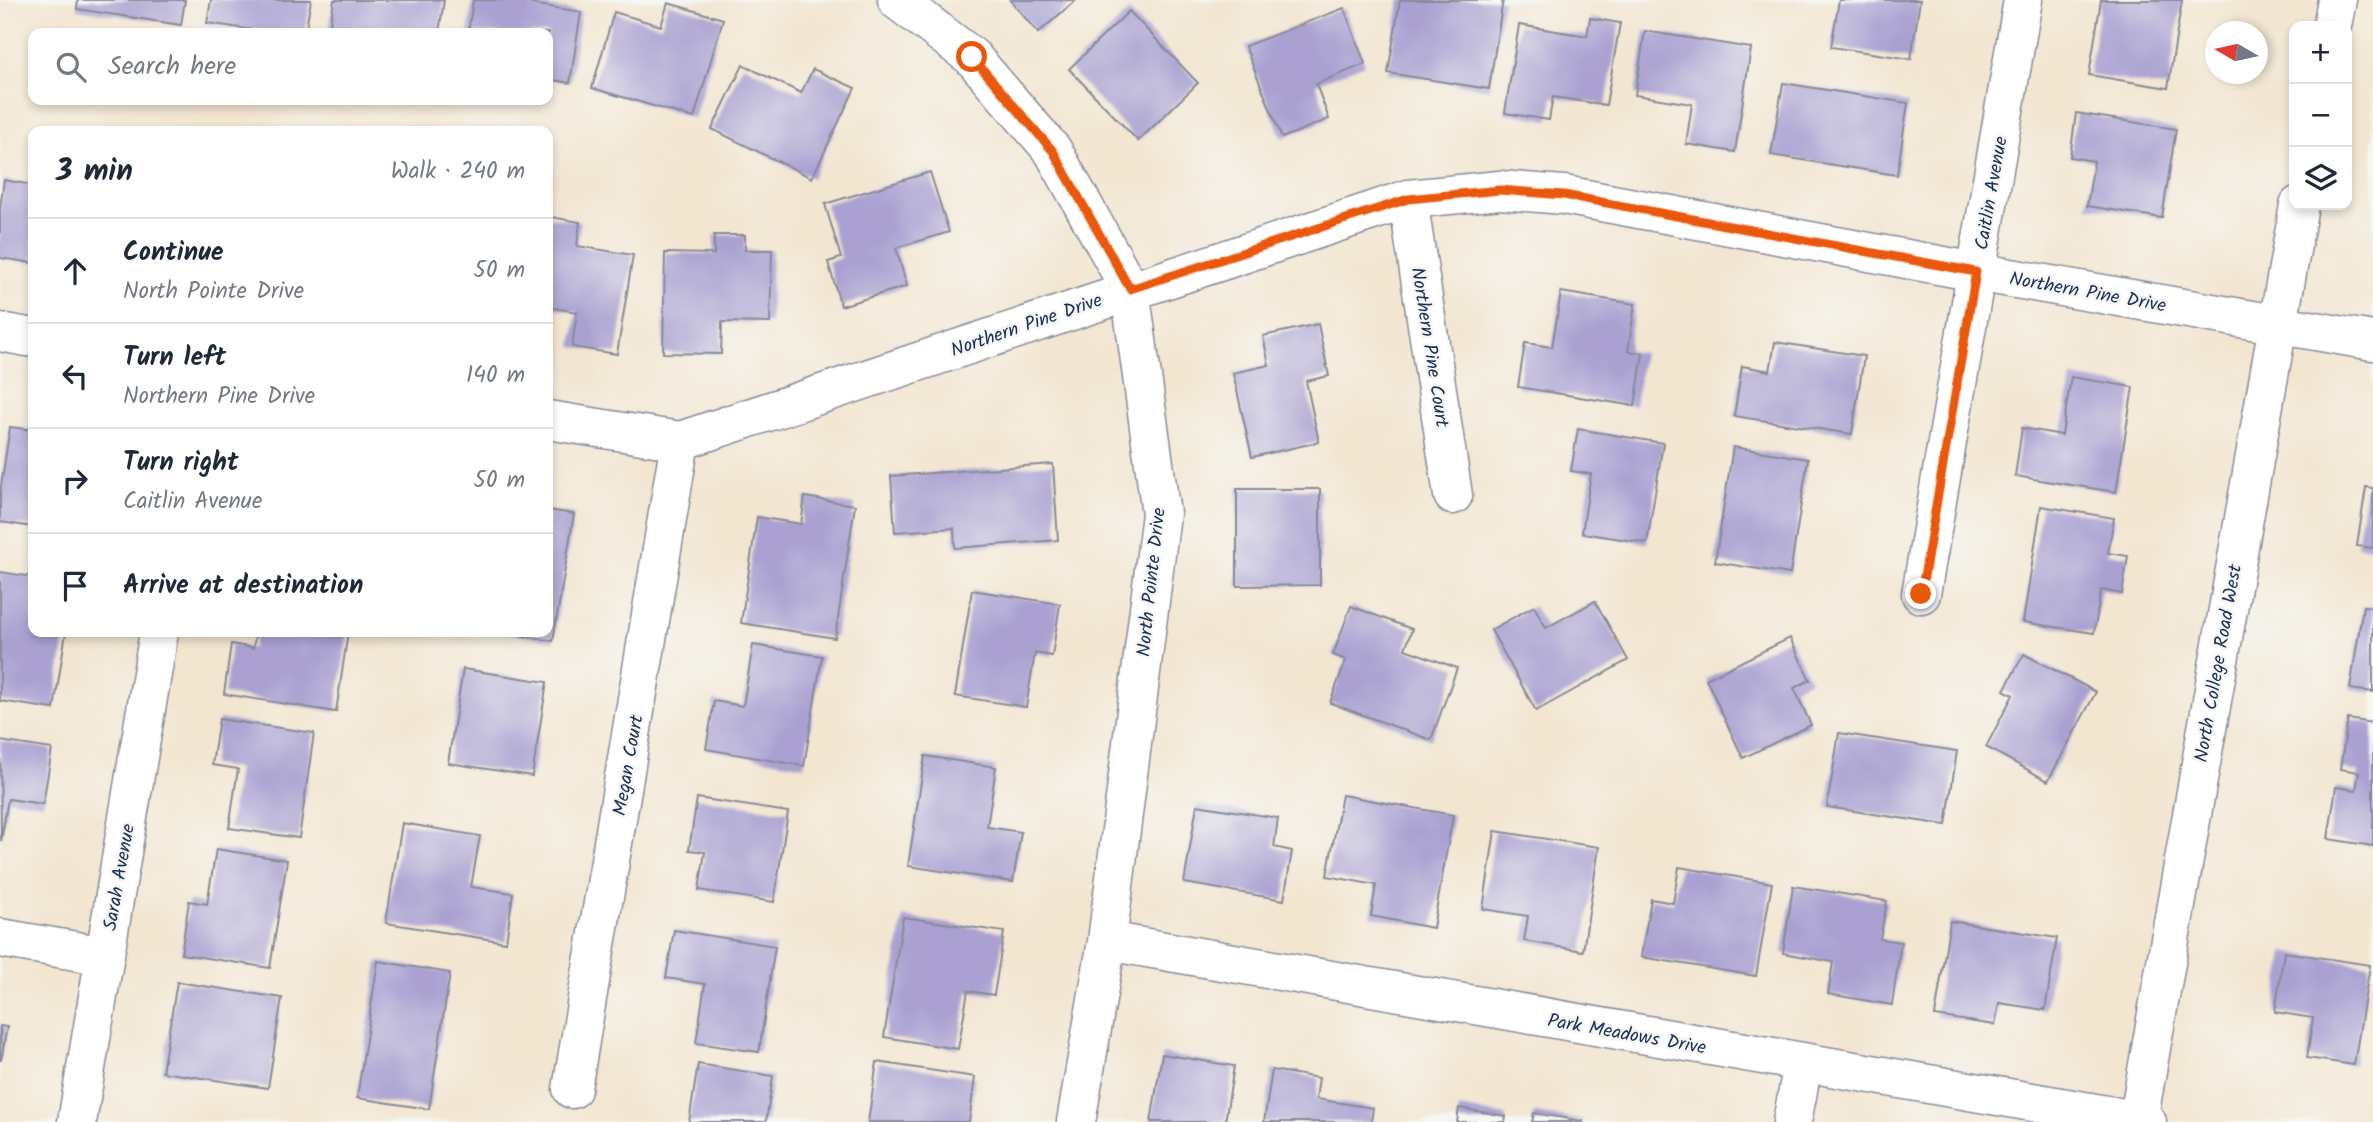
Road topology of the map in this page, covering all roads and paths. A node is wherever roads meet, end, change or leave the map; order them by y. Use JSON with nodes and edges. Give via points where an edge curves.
{"nodes":[{"id":1,"x":897,"y":0,"type":"edge"},
{"id":2,"x":2023,"y":0,"type":"edge"},
{"id":3,"x":2337,"y":0,"type":"edge"},
{"id":4,"x":2333,"y":21,"type":"edge"},
{"id":5,"x":1408,"y":199,"type":"junction"},
{"id":6,"x":2298,"y":210,"type":"edge"},
{"id":7,"x":1976,"y":272,"type":"junction"},
{"id":8,"x":1130,"y":289,"type":"junction"},
{"id":9,"x":2277,"y":324,"type":"junction"},
{"id":10,"x":0,"y":332,"type":"edge"},
{"id":11,"x":28,"y":337,"type":"edge"},
{"id":12,"x":2373,"y":341,"type":"edge"},
{"id":13,"x":553,"y":421,"type":"edge"},
{"id":14,"x":680,"y":441,"type":"junction"},
{"id":15,"x":1453,"y":495,"type":"dead end"},
{"id":16,"x":1921,"y":594,"type":"dead end"},
{"id":17,"x":158,"y":637,"type":"edge"},
{"id":18,"x":0,"y":938,"type":"edge"},
{"id":19,"x":1107,"y":941,"type":"junction"},
{"id":20,"x":104,"y":956,"type":"junction"},
{"id":21,"x":1803,"y":1064,"type":"junction"},
{"id":22,"x":572,"y":1089,"type":"dead end"},
{"id":23,"x":2141,"y":1121,"type":"edge"},
{"id":24,"x":76,"y":1122,"type":"edge"},
{"id":25,"x":1076,"y":1122,"type":"edge"},
{"id":26,"x":1792,"y":1122,"type":"edge"}],
"edges":[{"from":1,"to":8,"type":"street","name":"North Pointe Drive","via":[[972,57],[1053,151]]},
{"from":2,"to":7,"type":"street","name":"Caitlin Avenue"},
{"from":3,"to":4,"type":"street"},
{"from":5,"to":7,"type":"street","name":"Northern Pine Drive","via":[[1500,190],[1564,195]]},
{"from":5,"to":8,"type":"street","name":"Northern Pine Drive"},
{"from":5,"to":15,"type":"street","name":"Northern Pine Court"},
{"from":6,"to":9,"type":"street","name":"North College Road West"},
{"from":7,"to":9,"type":"street","name":"Northern Pine Drive"},
{"from":7,"to":16,"type":"street","name":"Caitlin Avenue"},
{"from":8,"to":14,"type":"street","name":"Northern Pine Drive"},
{"from":8,"to":19,"type":"street","name":"North Pointe Drive","via":[[1161,514]]},
{"from":9,"to":12,"type":"street","name":"Northern Pine Drive"},
{"from":9,"to":23,"type":"street","name":"North College Road West"},
{"from":10,"to":11,"type":"street"},
{"from":13,"to":14,"type":"street","name":"Northern Pine Drive"},
{"from":14,"to":22,"type":"street","name":"Megan Court"},
{"from":17,"to":20,"type":"street","name":"Sarah Avenue"},
{"from":18,"to":20,"type":"street"},
{"from":19,"to":21,"type":"street","name":"Park Meadows Drive"},
{"from":19,"to":25,"type":"street","name":"North Pointe Drive"},
{"from":20,"to":24,"type":"street","name":"Sarah Avenue"},
{"from":21,"to":23,"type":"street","name":"Park Meadows Drive"},
{"from":21,"to":26,"type":"street"}]}
